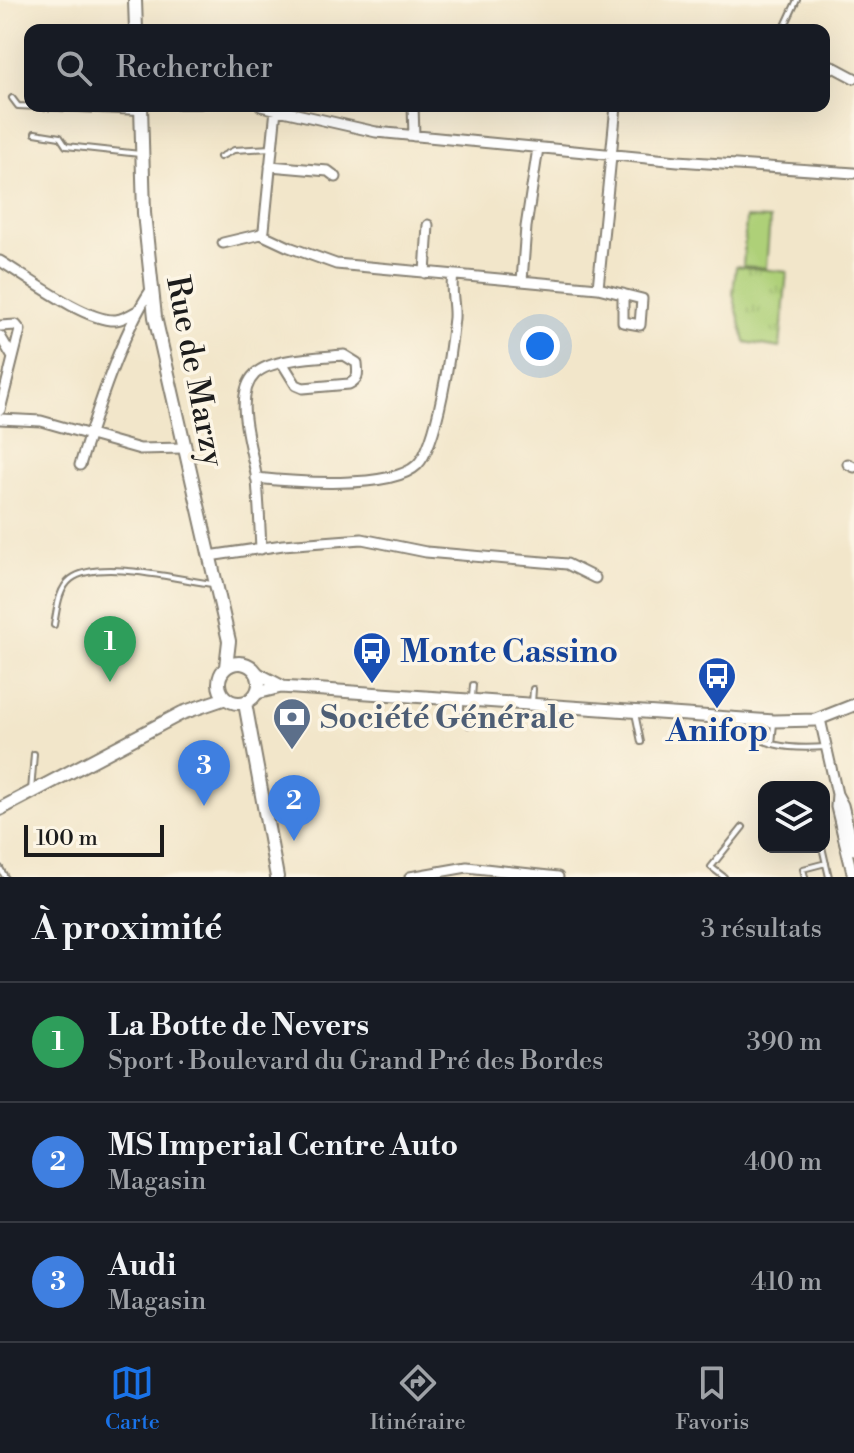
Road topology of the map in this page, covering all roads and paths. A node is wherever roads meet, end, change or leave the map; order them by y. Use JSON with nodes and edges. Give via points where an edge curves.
{"nodes":[{"id":1,"x":135,"y":0,"type":"edge"},
{"id":2,"x":797,"y":0,"type":"edge"},
{"id":3,"x":136,"y":24,"type":"edge"},
{"id":4,"x":786,"y":24,"type":"edge"},
{"id":5,"x":830,"y":65,"type":"edge"},
{"id":6,"x":854,"y":78,"type":"edge"},
{"id":7,"x":12,"y":98,"type":"dead end"},
{"id":8,"x":24,"y":106,"type":"edge"},
{"id":9,"x":141,"y":112,"type":"edge"},
{"id":10,"x":276,"y":112,"type":"edge"},
{"id":11,"x":289,"y":112,"type":"edge"},
{"id":12,"x":413,"y":112,"type":"edge"},
{"id":13,"x":615,"y":112,"type":"edge"},
{"id":14,"x":35,"y":133,"type":"dead end"},
{"id":15,"x":414,"y":136,"type":"junction"},
{"id":16,"x":271,"y":148,"type":"junction"},
{"id":17,"x":538,"y":148,"type":"junction"},
{"id":18,"x":612,"y":153,"type":"junction"},
{"id":19,"x":142,"y":154,"type":"junction"},
{"id":20,"x":220,"y":157,"type":"dead end"},
{"id":21,"x":270,"y":166,"type":"junction"},
{"id":22,"x":854,"y":173,"type":"edge"},
{"id":23,"x":336,"y":177,"type":"dead end"},
{"id":24,"x":428,"y":225,"type":"dead end"},
{"id":25,"x":261,"y":234,"type":"junction"},
{"id":26,"x":223,"y":243,"type":"dead end"},
{"id":27,"x":0,"y":261,"type":"edge"},
{"id":28,"x":425,"y":273,"type":"junction"},
{"id":29,"x":453,"y":275,"type":"junction"},
{"id":30,"x":522,"y":281,"type":"junction"},
{"id":31,"x":598,"y":288,"type":"junction"},
{"id":32,"x":151,"y":290,"type":"junction"},
{"id":33,"x":623,"y":294,"type":"dead end"},
{"id":34,"x":140,"y":310,"type":"junction"},
{"id":35,"x":120,"y":319,"type":"junction"},
{"id":36,"x":0,"y":326,"type":"edge"},
{"id":37,"x":131,"y":328,"type":"junction"},
{"id":38,"x":0,"y":336,"type":"edge"},
{"id":39,"x":12,"y":356,"type":"junction"},
{"id":40,"x":283,"y":364,"type":"junction"},
{"id":41,"x":0,"y":410,"type":"edge"},
{"id":42,"x":0,"y":419,"type":"edge"},
{"id":43,"x":89,"y":435,"type":"junction"},
{"id":44,"x":183,"y":448,"type":"junction"},
{"id":45,"x":80,"y":465,"type":"dead end"},
{"id":46,"x":256,"y":478,"type":"junction"},
{"id":47,"x":261,"y":549,"type":"junction"},
{"id":48,"x":209,"y":556,"type":"junction"},
{"id":49,"x":595,"y":578,"type":"dead end"},
{"id":50,"x":216,"y":585,"type":"junction"},
{"id":51,"x":54,"y":625,"type":"dead end"},
{"id":52,"x":229,"y":641,"type":"junction"},
{"id":53,"x":243,"y":663,"type":"junction"},
{"id":54,"x":226,"y":667,"type":"junction"},
{"id":55,"x":258,"y":674,"type":"junction"},
{"id":56,"x":219,"y":683,"type":"junction"},
{"id":57,"x":473,"y":685,"type":"dead end"},
{"id":58,"x":281,"y":687,"type":"junction"},
{"id":59,"x":533,"y":689,"type":"dead end"},
{"id":60,"x":257,"y":693,"type":"junction"},
{"id":61,"x":226,"y":698,"type":"junction"},
{"id":62,"x":466,"y":699,"type":"junction"},
{"id":63,"x":245,"y":703,"type":"junction"},
{"id":64,"x":532,"y":704,"type":"junction"},
{"id":65,"x":854,"y":705,"type":"edge"},
{"id":66,"x":635,"y":711,"type":"junction"},
{"id":67,"x":182,"y":713,"type":"junction"},
{"id":68,"x":725,"y":718,"type":"junction"},
{"id":69,"x":820,"y":719,"type":"junction"},
{"id":70,"x":774,"y":721,"type":"junction"},
{"id":71,"x":469,"y":725,"type":"dead end"},
{"id":72,"x":641,"y":742,"type":"dead end"},
{"id":73,"x":772,"y":744,"type":"junction"},
{"id":74,"x":826,"y":747,"type":"junction"},
{"id":75,"x":34,"y":754,"type":"dead end"},
{"id":76,"x":30,"y":793,"type":"junction"},
{"id":77,"x":837,"y":794,"type":"junction"},
{"id":78,"x":0,"y":809,"type":"edge"},
{"id":79,"x":743,"y":827,"type":"dead end"},
{"id":80,"x":854,"y":850,"type":"edge"},
{"id":81,"x":824,"y":853,"type":"edge"},
{"id":82,"x":826,"y":863,"type":"junction"},
{"id":83,"x":0,"y":868,"type":"edge"},
{"id":84,"x":5,"y":877,"type":"edge"},
{"id":85,"x":277,"y":877,"type":"edge"},
{"id":86,"x":410,"y":877,"type":"edge"},
{"id":87,"x":558,"y":877,"type":"edge"},
{"id":88,"x":724,"y":877,"type":"edge"},
{"id":89,"x":805,"y":877,"type":"edge"},
{"id":90,"x":829,"y":877,"type":"edge"},
{"id":91,"x":853,"y":877,"type":"edge"}],
"edges":[{"from":1,"to":3,"type":"main road"},
{"from":2,"to":4,"type":"lane"},
{"from":5,"to":6,"type":"street"},
{"from":7,"to":8,"type":"lane"},
{"from":9,"to":19,"type":"main road","name":"Rue de Marzy"},
{"from":10,"to":16,"type":"street"},
{"from":11,"to":15,"type":"street"},
{"from":12,"to":15,"type":"street"},
{"from":13,"to":18,"type":"street"},
{"from":14,"to":19,"type":"lane","via":[[60,137],[66,146]]},
{"from":15,"to":17,"type":"street"},
{"from":16,"to":20,"type":"lane","via":[[234,150]]},
{"from":16,"to":21,"type":"street"},
{"from":17,"to":18,"type":"street"},
{"from":17,"to":30,"type":"street"},
{"from":18,"to":22,"type":"street"},
{"from":18,"to":31,"type":"street"},
{"from":19,"to":32,"type":"main road","name":"Rue de Marzy"},
{"from":21,"to":23,"type":"street","via":[[328,171]]},
{"from":21,"to":25,"type":"street"},
{"from":24,"to":28,"type":"street"},
{"from":25,"to":26,"type":"street"},
{"from":25,"to":28,"type":"street","via":[[336,264]]},
{"from":27,"to":35,"type":"street","via":[[68,302],[103,318]]},
{"from":28,"to":29,"type":"street"},
{"from":29,"to":30,"type":"street"},
{"from":29,"to":46,"type":"street","via":[[451,342],[432,438],[418,464],[399,476],[348,482]]},
{"from":30,"to":31,"type":"street"},
{"from":31,"to":33,"type":"street"},
{"from":32,"to":34,"type":"street"},
{"from":32,"to":44,"type":"main road","name":"Rue de Marzy"},
{"from":34,"to":35,"type":"street"},
{"from":34,"to":37,"type":"street"},
{"from":35,"to":37,"type":"street"},
{"from":36,"to":39,"type":"street","via":[[16,325],[20,330]]},
{"from":37,"to":43,"type":"street"},
{"from":38,"to":39,"type":"street"},
{"from":39,"to":41,"type":"street"},
{"from":40,"to":40,"type":"street","via":[[344,355],[357,363],[358,375],[349,384],[303,388]]},
{"from":40,"to":46,"type":"street","via":[[257,372],[247,386],[245,421]]},
{"from":42,"to":43,"type":"street","via":[[41,421]]},
{"from":43,"to":44,"type":"street","via":[[140,449]]},
{"from":43,"to":45,"type":"street"},
{"from":44,"to":48,"type":"main road","name":"Rue de Marzy"},
{"from":46,"to":47,"type":"street"},
{"from":47,"to":48,"type":"street"},
{"from":47,"to":49,"type":"street","via":[[362,539],[426,552],[567,564]]},
{"from":48,"to":50,"type":"main road","name":"Rue de Marzy"},
{"from":50,"to":51,"type":"lane","via":[[130,572],[79,575],[65,586]]},
{"from":50,"to":52,"type":"main road","name":"Rue de Marzy"},
{"from":52,"to":53,"type":"main road","name":"Rue de Marzy"},
{"from":52,"to":54,"type":"main road","name":"Rue de Marzy"},
{"from":53,"to":54,"type":"main road"},
{"from":53,"to":55,"type":"main road"},
{"from":54,"to":56,"type":"main road"},
{"from":55,"to":58,"type":"street"},
{"from":55,"to":60,"type":"main road"},
{"from":56,"to":61,"type":"main road"},
{"from":56,"to":67,"type":"main road"},
{"from":57,"to":62,"type":"lane"},
{"from":58,"to":60,"type":"street"},
{"from":58,"to":62,"type":"street"},
{"from":59,"to":64,"type":"lane"},
{"from":60,"to":63,"type":"main road"},
{"from":61,"to":63,"type":"main road"},
{"from":61,"to":67,"type":"main road"},
{"from":62,"to":64,"type":"street"},
{"from":62,"to":71,"type":"lane","via":[[461,710]]},
{"from":63,"to":85,"type":"main road"},
{"from":64,"to":66,"type":"street"},
{"from":65,"to":69,"type":"street"},
{"from":66,"to":68,"type":"street"},
{"from":66,"to":72,"type":"lane"},
{"from":67,"to":76,"type":"main road"},
{"from":68,"to":70,"type":"street"},
{"from":68,"to":73,"type":"lane","via":[[752,738]]},
{"from":69,"to":70,"type":"street"},
{"from":69,"to":74,"type":"street"},
{"from":70,"to":73,"type":"lane"},
{"from":73,"to":74,"type":"lane"},
{"from":74,"to":77,"type":"street"},
{"from":75,"to":76,"type":"lane"},
{"from":76,"to":78,"type":"main road"},
{"from":77,"to":80,"type":"street"},
{"from":77,"to":91,"type":"street"},
{"from":79,"to":88,"type":"lane","via":[[711,867]]},
{"from":81,"to":82,"type":"lane"},
{"from":82,"to":89,"type":"lane","via":[[803,869]]},
{"from":82,"to":90,"type":"lane"},
{"from":83,"to":84,"type":"lane"},
{"from":86,"to":87,"type":"street","via":[[467,867]]}]}
